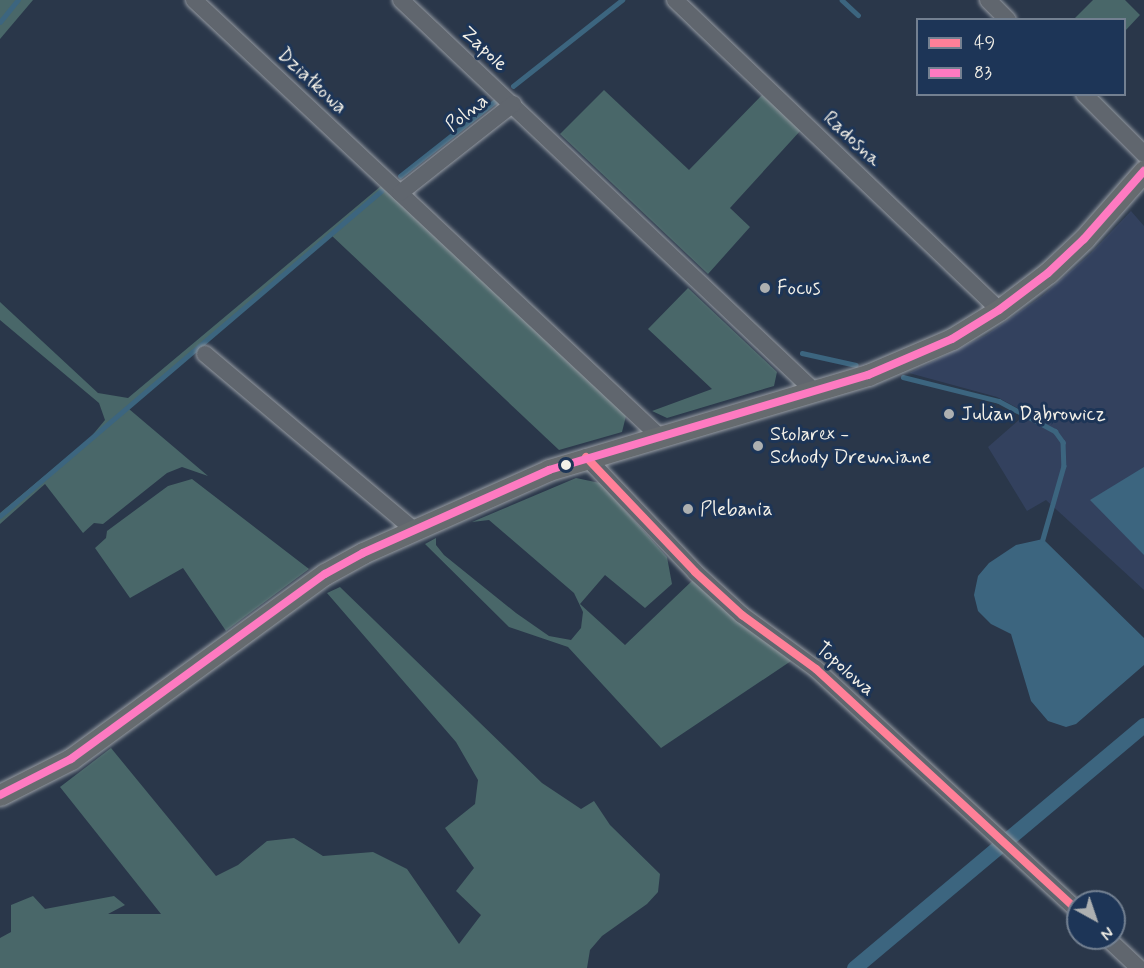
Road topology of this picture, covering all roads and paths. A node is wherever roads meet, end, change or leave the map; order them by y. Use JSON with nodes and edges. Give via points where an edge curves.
{"nodes":[{"id":1,"x":194,"y":0,"type":"edge"},
{"id":2,"x":401,"y":0,"type":"edge"},
{"id":3,"x":675,"y":0,"type":"edge"},
{"id":4,"x":988,"y":0,"type":"edge"},
{"id":5,"x":1006,"y":18,"type":"edge"},
{"id":6,"x":1086,"y":96,"type":"edge"},
{"id":7,"x":513,"y":104,"type":"junction"},
{"id":8,"x":1144,"y":154,"type":"edge"},
{"id":9,"x":1144,"y":171,"type":"edge"},
{"id":10,"x":400,"y":193,"type":"junction"},
{"id":11,"x":999,"y":310,"type":"junction"},
{"id":12,"x":205,"y":354,"type":"dead end"},
{"id":13,"x":814,"y":391,"type":"junction"},
{"id":14,"x":659,"y":436,"type":"junction"},
{"id":15,"x":586,"y":458,"type":"junction"},
{"id":16,"x":414,"y":530,"type":"junction"},
{"id":17,"x":0,"y":795,"type":"edge"},
{"id":18,"x":1066,"y":900,"type":"edge"},
{"id":19,"x":1120,"y":950,"type":"edge"},
{"id":20,"x":1139,"y":968,"type":"edge"}],
"edges":[{"from":1,"to":10,"type":"street","name":"Działkowa"},
{"from":2,"to":7,"type":"street","name":"Zapole"},
{"from":3,"to":11,"type":"street","name":"Radosna"},
{"from":4,"to":5,"type":"street"},
{"from":6,"to":8,"type":"street"},
{"from":7,"to":10,"type":"street","name":"Polna"},
{"from":7,"to":13,"type":"street","name":"Polna"},
{"from":9,"to":11,"type":"main road","via":[[1084,239]]},
{"from":10,"to":14,"type":"street"},
{"from":11,"to":13,"type":"main road","via":[[904,361]]},
{"from":12,"to":16,"type":"street"},
{"from":13,"to":14,"type":"main road"},
{"from":14,"to":15,"type":"main road"},
{"from":15,"to":16,"type":"main road","via":[[517,483]]},
{"from":15,"to":18,"type":"street","name":"Topolowa","via":[[695,572],[742,615],[816,669]]},
{"from":16,"to":17,"type":"main road","via":[[325,574],[71,759]]},
{"from":19,"to":20,"type":"street"}]}
